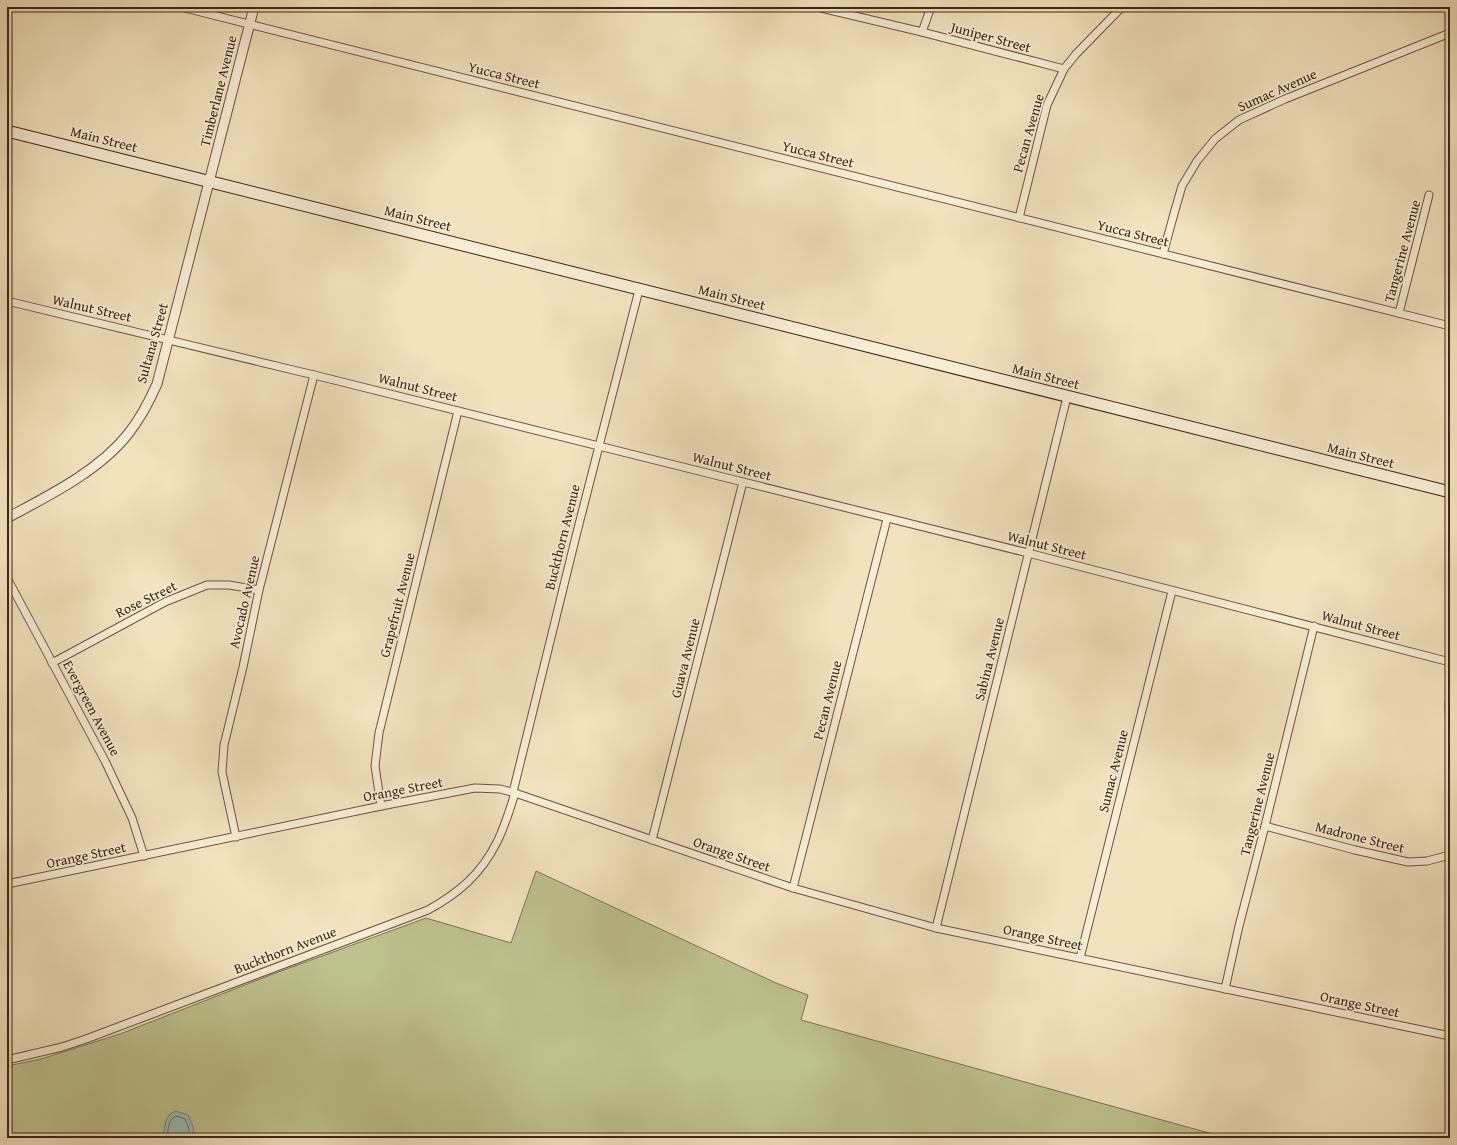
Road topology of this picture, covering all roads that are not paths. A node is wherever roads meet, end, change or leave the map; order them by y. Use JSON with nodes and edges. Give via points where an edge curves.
{"nodes":[{"id":1,"x":181,"y":7,"type":"edge"},
{"id":2,"x":254,"y":7,"type":"edge"},
{"id":3,"x":817,"y":7,"type":"edge"},
{"id":4,"x":931,"y":7,"type":"edge"},
{"id":5,"x":1122,"y":7,"type":"edge"},
{"id":6,"x":250,"y":24,"type":"junction"},
{"id":7,"x":922,"y":32,"type":"junction"},
{"id":8,"x":1450,"y":33,"type":"edge"},
{"id":9,"x":1064,"y":69,"type":"junction"},
{"id":10,"x":7,"y":131,"type":"edge"},
{"id":11,"x":210,"y":181,"type":"junction"},
{"id":12,"x":1430,"y":195,"type":"dead end"},
{"id":13,"x":1019,"y":218,"type":"junction"},
{"id":14,"x":1163,"y":254,"type":"junction"},
{"id":15,"x":639,"y":290,"type":"junction"},
{"id":16,"x":7,"y":301,"type":"edge"},
{"id":17,"x":1399,"y":313,"type":"junction"},
{"id":18,"x":1450,"y":326,"type":"edge"},
{"id":19,"x":169,"y":340,"type":"junction"},
{"id":20,"x":314,"y":375,"type":"junction"},
{"id":21,"x":1067,"y":397,"type":"junction"},
{"id":22,"x":458,"y":411,"type":"junction"},
{"id":23,"x":599,"y":446,"type":"junction"},
{"id":24,"x":743,"y":482,"type":"junction"},
{"id":25,"x":1450,"y":492,"type":"edge"},
{"id":26,"x":7,"y":518,"type":"edge"},
{"id":27,"x":887,"y":519,"type":"junction"},
{"id":28,"x":1028,"y":553,"type":"junction"},
{"id":29,"x":7,"y":578,"type":"edge"},
{"id":30,"x":259,"y":590,"type":"junction"},
{"id":31,"x":1172,"y":591,"type":"junction"},
{"id":32,"x":1314,"y":626,"type":"junction"},
{"id":33,"x":52,"y":662,"type":"junction"},
{"id":34,"x":1450,"y":662,"type":"edge"},
{"id":35,"x":1450,"y":698,"type":"edge"},
{"id":36,"x":1450,"y":736,"type":"edge"},
{"id":37,"x":514,"y":792,"type":"junction"},
{"id":38,"x":382,"y":806,"type":"junction"},
{"id":39,"x":1265,"y":826,"type":"junction"},
{"id":40,"x":236,"y":837,"type":"junction"},
{"id":41,"x":652,"y":840,"type":"junction"},
{"id":42,"x":1450,"y":855,"type":"edge"},
{"id":43,"x":144,"y":856,"type":"junction"},
{"id":44,"x":7,"y":884,"type":"edge"},
{"id":45,"x":793,"y":888,"type":"junction"},
{"id":46,"x":936,"y":928,"type":"junction"},
{"id":47,"x":1080,"y":958,"type":"junction"},
{"id":48,"x":1225,"y":988,"type":"junction"},
{"id":49,"x":1450,"y":1036,"type":"edge"},
{"id":50,"x":7,"y":1060,"type":"edge"}],
"edges":[{"from":1,"to":6,"type":"street","name":"Yucca Street"},
{"from":2,"to":6,"type":"street","name":"Timberlane Avenue"},
{"from":3,"to":7,"type":"street","name":"Juniper Street"},
{"from":4,"to":7,"type":"street"},
{"from":5,"to":9,"type":"street","name":"Pecan Avenue"},
{"from":6,"to":11,"type":"street","name":"Timberlane Avenue"},
{"from":6,"to":13,"type":"street","name":"Yucca Street"},
{"from":7,"to":9,"type":"street","name":"Juniper Street"},
{"from":8,"to":14,"type":"street","name":"Sumac Avenue","via":[[1239,120],[1215,139],[1197,161],[1182,186]]},
{"from":9,"to":13,"type":"street","name":"Pecan Avenue","via":[[1047,105]]},
{"from":10,"to":11,"type":"main road","name":"Main Street"},
{"from":11,"to":15,"type":"main road","name":"Main Street"},
{"from":11,"to":19,"type":"street","name":"Sultana Street"},
{"from":12,"to":17,"type":"street","name":"Tangerine Avenue"},
{"from":13,"to":14,"type":"street","name":"Yucca Street"},
{"from":14,"to":17,"type":"street","name":"Yucca Street"},
{"from":15,"to":21,"type":"main road","name":"Main Street"},
{"from":15,"to":23,"type":"street","name":"Buckthorn Avenue"},
{"from":16,"to":19,"type":"street","name":"Walnut Street"},
{"from":17,"to":18,"type":"street","name":"Yucca Street"},
{"from":19,"to":20,"type":"street","name":"Walnut Street"},
{"from":19,"to":26,"type":"street","name":"Sultana Street","via":[[157,384],[149,401],[127,435],[112,452],[79,477]]},
{"from":20,"to":22,"type":"street","name":"Walnut Street"},
{"from":20,"to":30,"type":"street","name":"Avocado Avenue"},
{"from":21,"to":25,"type":"main road","name":"Main Street"},
{"from":21,"to":28,"type":"street","name":"Sabina Avenue"},
{"from":22,"to":23,"type":"street","name":"Walnut Street"},
{"from":22,"to":38,"type":"street","name":"Grapefruit Avenue","via":[[379,733],[375,766]]},
{"from":23,"to":24,"type":"street","name":"Walnut Street"},
{"from":23,"to":37,"type":"street","name":"Buckthorn Avenue"},
{"from":24,"to":27,"type":"street","name":"Walnut Street"},
{"from":24,"to":41,"type":"street","name":"Guava Avenue"},
{"from":27,"to":28,"type":"street","name":"Walnut Street"},
{"from":27,"to":45,"type":"street","name":"Pecan Avenue"},
{"from":28,"to":31,"type":"street","name":"Walnut Street"},
{"from":28,"to":46,"type":"street","name":"Sabina Avenue"},
{"from":29,"to":33,"type":"street","name":"Evergreen Avenue"},
{"from":30,"to":33,"type":"street","name":"Rose Street","via":[[229,585],[207,585],[165,602]]},
{"from":30,"to":40,"type":"street","name":"Avocado Avenue","via":[[224,745],[222,772]]},
{"from":31,"to":32,"type":"street","name":"Walnut Street"},
{"from":31,"to":47,"type":"street","name":"Sumac Avenue"},
{"from":32,"to":34,"type":"street","name":"Walnut Street"},
{"from":32,"to":39,"type":"street","name":"Tangerine Avenue"},
{"from":33,"to":43,"type":"street","name":"Evergreen Avenue","via":[[105,761],[132,818]]},
{"from":35,"to":36,"type":"street"},
{"from":37,"to":38,"type":"street","name":"Orange Street","via":[[475,788]]},
{"from":37,"to":41,"type":"street","name":"Orange Street"},
{"from":37,"to":50,"type":"street","name":"Buckthorn Avenue","via":[[498,840],[487,860],[468,883],[428,910],[86,1039]]},
{"from":38,"to":40,"type":"street","name":"Orange Street"},
{"from":39,"to":42,"type":"street","name":"Madrone Street","via":[[1408,862],[1427,861]]},
{"from":39,"to":48,"type":"street","name":"Tangerine Avenue"},
{"from":40,"to":43,"type":"street","name":"Orange Street"},
{"from":41,"to":45,"type":"street","name":"Orange Street"},
{"from":43,"to":44,"type":"street","name":"Orange Street"},
{"from":45,"to":46,"type":"street","name":"Orange Street"},
{"from":46,"to":47,"type":"street","name":"Orange Street"},
{"from":47,"to":48,"type":"street","name":"Orange Street"},
{"from":48,"to":49,"type":"street","name":"Orange Street"}]}
